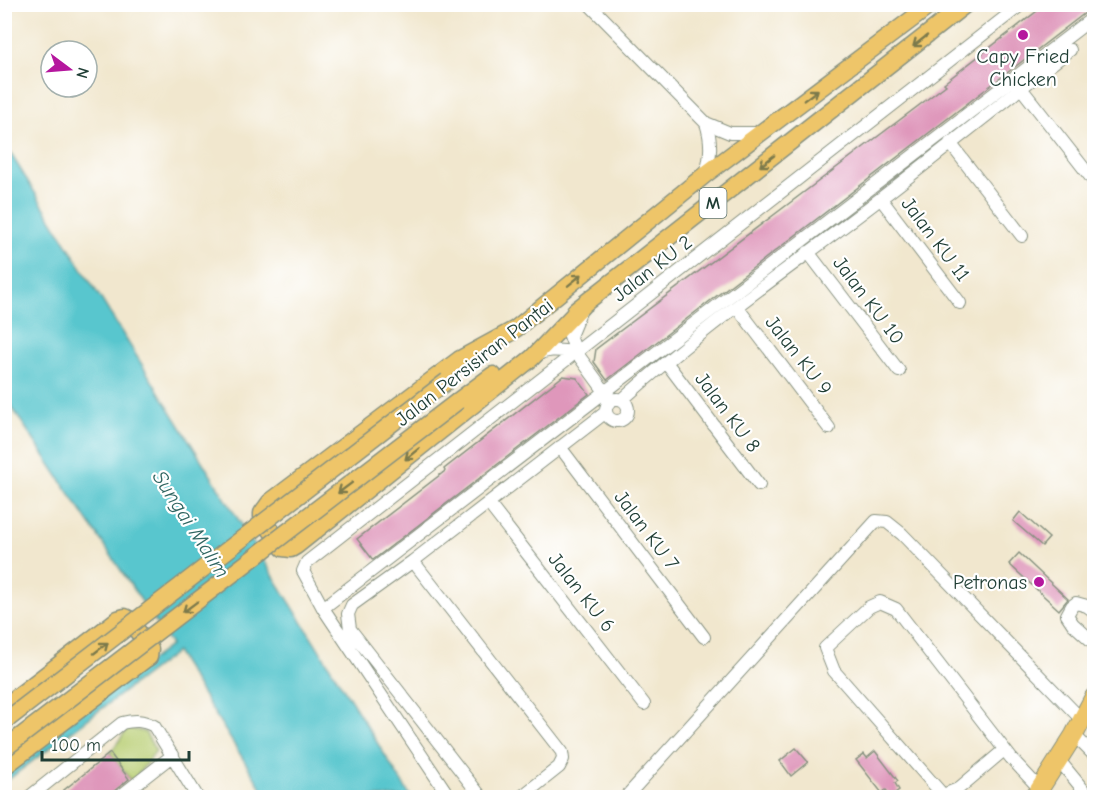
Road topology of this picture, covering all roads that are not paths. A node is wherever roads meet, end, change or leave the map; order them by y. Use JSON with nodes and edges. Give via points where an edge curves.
{"nodes":[{"id":1,"x":589,"y":4,"type":"edge"},
{"id":2,"x":932,"y":4,"type":"edge"},
{"id":3,"x":966,"y":4,"type":"edge"},
{"id":4,"x":1022,"y":4,"type":"edge"},
{"id":5,"x":1095,"y":17,"type":"edge"},
{"id":6,"x":1070,"y":50,"type":"dead end"},
{"id":7,"x":1021,"y":88,"type":"junction"},
{"id":8,"x":706,"y":123,"type":"junction"},
{"id":9,"x":758,"y":133,"type":"junction"},
{"id":10,"x":950,"y":143,"type":"junction"},
{"id":11,"x":706,"y":174,"type":"junction"},
{"id":12,"x":1093,"y":180,"type":"edge"},
{"id":13,"x":881,"y":199,"type":"junction"},
{"id":14,"x":1022,"y":236,"type":"dead end"},
{"id":15,"x":808,"y":252,"type":"junction"},
{"id":16,"x":960,"y":303,"type":"dead end"},
{"id":17,"x":582,"y":306,"type":"junction"},
{"id":18,"x":737,"y":307,"type":"junction"},
{"id":19,"x":517,"y":328,"type":"junction"},
{"id":20,"x":576,"y":352,"type":"junction"},
{"id":21,"x":532,"y":358,"type":"junction"},
{"id":22,"x":666,"y":362,"type":"junction"},
{"id":23,"x":899,"y":371,"type":"dead end"},
{"id":24,"x":611,"y":401,"type":"junction"},
{"id":25,"x":830,"y":428,"type":"dead end"},
{"id":26,"x":560,"y":447,"type":"junction"},
{"id":27,"x":759,"y":485,"type":"dead end"},
{"id":28,"x":488,"y":503,"type":"junction"},
{"id":29,"x":413,"y":561,"type":"junction"},
{"id":30,"x":323,"y":608,"type":"junction"},
{"id":31,"x":1095,"y":611,"type":"edge"},
{"id":32,"x":704,"y":637,"type":"dead end"},
{"id":33,"x":1095,"y":643,"type":"edge"},
{"id":34,"x":644,"y":704,"type":"dead end"},
{"id":35,"x":4,"y":707,"type":"edge"},
{"id":36,"x":1087,"y":715,"type":"edge"},
{"id":37,"x":4,"y":722,"type":"edge"},
{"id":38,"x":4,"y":749,"type":"edge"},
{"id":39,"x":1004,"y":750,"type":"junction"},
{"id":40,"x":174,"y":755,"type":"junction"},
{"id":41,"x":1095,"y":755,"type":"edge"},
{"id":42,"x":1058,"y":759,"type":"junction"},
{"id":43,"x":4,"y":767,"type":"edge"},
{"id":44,"x":1037,"y":793,"type":"edge"},
{"id":45,"x":28,"y":798,"type":"edge"},
{"id":46,"x":118,"y":798,"type":"edge"},
{"id":47,"x":198,"y":798,"type":"edge"},
{"id":48,"x":450,"y":798,"type":"edge"},
{"id":49,"x":482,"y":798,"type":"edge"},
{"id":50,"x":520,"y":798,"type":"edge"},
{"id":51,"x":626,"y":798,"type":"edge"},
{"id":52,"x":1090,"y":798,"type":"edge"}],
"edges":[{"from":1,"to":8,"type":"street"},
{"from":9,"to":2,"type":"main road","name":"Jalan Persisiran Pantai","number":"M","one_way":true},
{"from":3,"to":17,"type":"main road","name":"Jalan Persisiran Pantai","number":"M","one_way":true},
{"from":4,"to":20,"type":"street","name":"Jalan KU 2"},
{"from":5,"to":24,"type":"street"},
{"from":6,"to":7,"type":"street"},
{"from":7,"to":10,"type":"street"},
{"from":7,"to":12,"type":"street"},
{"from":8,"to":9,"type":"street","via":[[730,133]]},
{"from":8,"to":11,"type":"street","via":[[711,149]]},
{"from":9,"to":11,"type":"main road","name":"Jalan Persisiran Pantai","number":"M"},
{"from":10,"to":13,"type":"street"},
{"from":10,"to":14,"type":"street"},
{"from":19,"to":11,"type":"main road","name":"Jalan Persisiran Pantai","number":"M","one_way":true},
{"from":13,"to":15,"type":"street"},
{"from":13,"to":16,"type":"street","name":"Jalan KU 11"},
{"from":15,"to":18,"type":"street"},
{"from":15,"to":23,"type":"street","name":"Jalan KU 10"},
{"from":17,"to":20,"type":"street","via":[[570,336]]},
{"from":17,"to":21,"type":"main road"},
{"from":17,"to":38,"type":"main road","name":"Jalan Persisiran Pantai","number":"M","one_way":true,"bridge":true},
{"from":18,"to":22,"type":"street"},
{"from":18,"to":25,"type":"street","name":"Jalan KU 9"},
{"from":21,"to":19,"type":"main road","one_way":true,"via":[[291,549],[283,548],[262,517],[270,502],[460,359]]},
{"from":37,"to":19,"type":"main road","name":"Jalan Persisiran Pantai","number":"M","one_way":true,"bridge":true},
{"from":20,"to":21,"type":"street","via":[[544,351]]},
{"from":20,"to":24,"type":"street"},
{"from":20,"to":30,"type":"street","name":"Jalan KU 2","via":[[307,561],[303,571]]},
{"from":22,"to":24,"type":"street"},
{"from":22,"to":27,"type":"street","name":"Jalan KU 8"},
{"from":24,"to":26,"type":"street"},
{"from":24,"to":30,"type":"street"},
{"from":26,"to":28,"type":"street"},
{"from":26,"to":32,"type":"street","name":"Jalan KU 7"},
{"from":28,"to":29,"type":"street"},
{"from":28,"to":34,"type":"street","name":"Jalan KU 6"},
{"from":29,"to":49,"type":"street","via":[[352,605],[348,614],[350,629]]},
{"from":29,"to":50,"type":"street","via":[[562,752],[559,767]]},
{"from":30,"to":48,"type":"street"},
{"from":31,"to":33,"type":"street","via":[[1076,603],[1067,615]]},
{"from":35,"to":43,"type":"main road","via":[[118,619],[129,619],[150,649],[149,657]]},
{"from":36,"to":41,"type":"street"},
{"from":36,"to":42,"type":"highway"},
{"from":36,"to":51,"type":"street","via":[[902,534],[887,522],[876,521]]},
{"from":39,"to":39,"type":"street","via":[[896,609],[880,602],[869,607],[825,648],[834,671],[943,795],[958,789]]},
{"from":39,"to":44,"type":"street"},
{"from":40,"to":45,"type":"street","via":[[154,726],[143,720],[122,723]]},
{"from":40,"to":46,"type":"street"},
{"from":40,"to":47,"type":"street"},
{"from":42,"to":44,"type":"highway"},
{"from":42,"to":52,"type":"street"}]}
